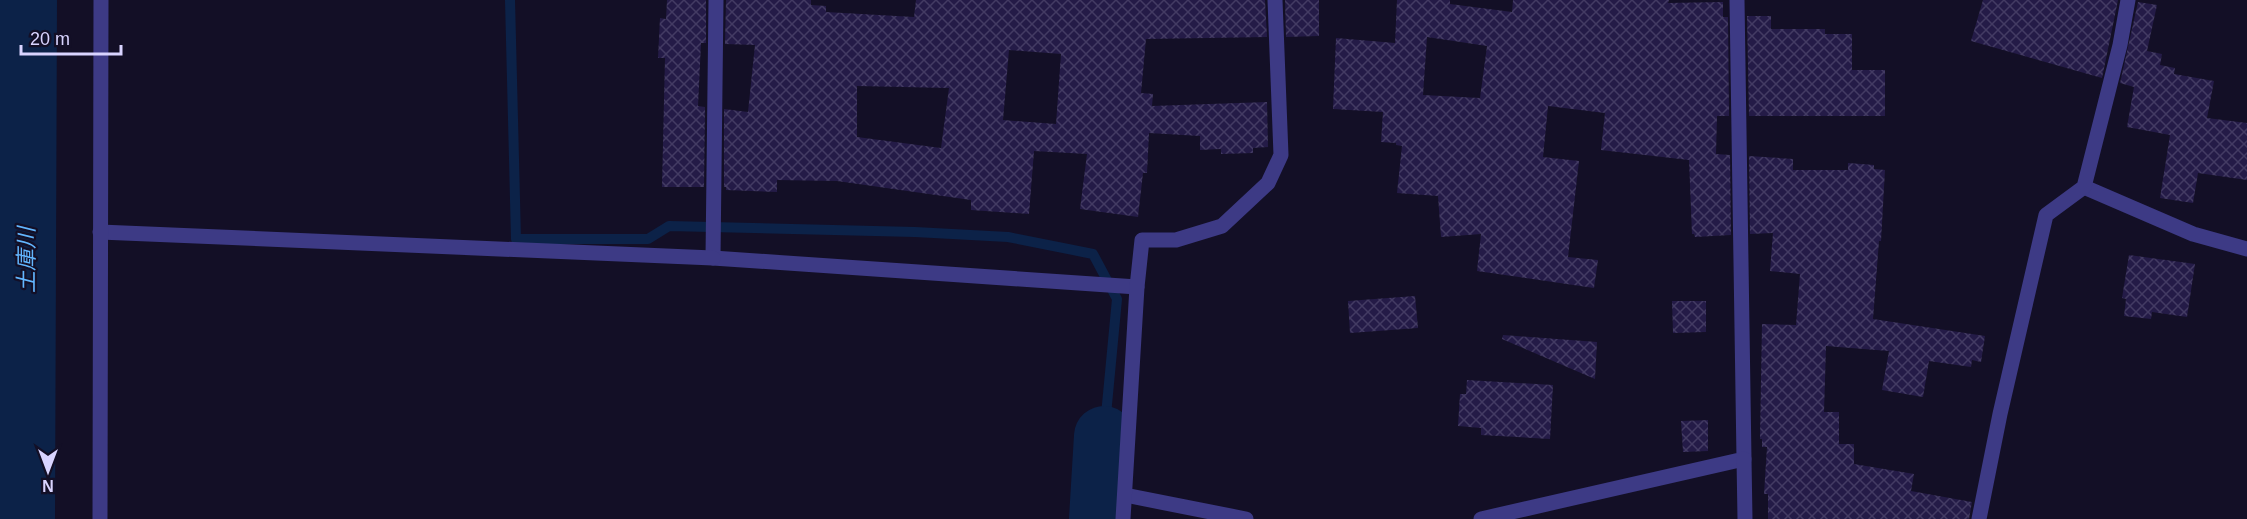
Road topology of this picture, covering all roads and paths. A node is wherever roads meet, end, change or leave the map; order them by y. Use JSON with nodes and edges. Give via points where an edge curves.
{"nodes":[{"id":1,"x":100,"y":0,"type":"edge"},
{"id":2,"x":716,"y":0,"type":"edge"},
{"id":3,"x":1275,"y":0,"type":"edge"},
{"id":4,"x":1737,"y":0,"type":"edge"},
{"id":5,"x":2128,"y":0,"type":"edge"},
{"id":6,"x":2084,"y":187,"type":"junction"},
{"id":7,"x":100,"y":232,"type":"junction"},
{"id":8,"x":2247,"y":249,"type":"edge"},
{"id":9,"x":713,"y":258,"type":"junction"},
{"id":10,"x":1137,"y":287,"type":"junction"},
{"id":11,"x":1744,"y":459,"type":"junction"},
{"id":12,"x":1125,"y":495,"type":"junction"},
{"id":13,"x":100,"y":519,"type":"edge"},
{"id":14,"x":1123,"y":519,"type":"edge"},
{"id":15,"x":1246,"y":519,"type":"edge"},
{"id":16,"x":1481,"y":519,"type":"edge"},
{"id":17,"x":1745,"y":519,"type":"edge"},
{"id":18,"x":1979,"y":519,"type":"edge"}],
"edges":[{"from":1,"to":7,"type":"street"},
{"from":2,"to":9,"type":"street"},
{"from":3,"to":10,"type":"street","via":[[1281,155],[1268,183],[1222,226],[1176,240],[1142,240]]},
{"from":4,"to":11,"type":"street"},
{"from":5,"to":6,"type":"street"},
{"from":6,"to":8,"type":"street","via":[[2193,234]]},
{"from":6,"to":18,"type":"street","via":[[2046,215]]},
{"from":7,"to":9,"type":"street"},
{"from":7,"to":13,"type":"street"},
{"from":9,"to":10,"type":"street"},
{"from":10,"to":12,"type":"street"},
{"from":11,"to":16,"type":"street"},
{"from":11,"to":17,"type":"street"},
{"from":12,"to":14,"type":"street"},
{"from":12,"to":15,"type":"street"}]}
